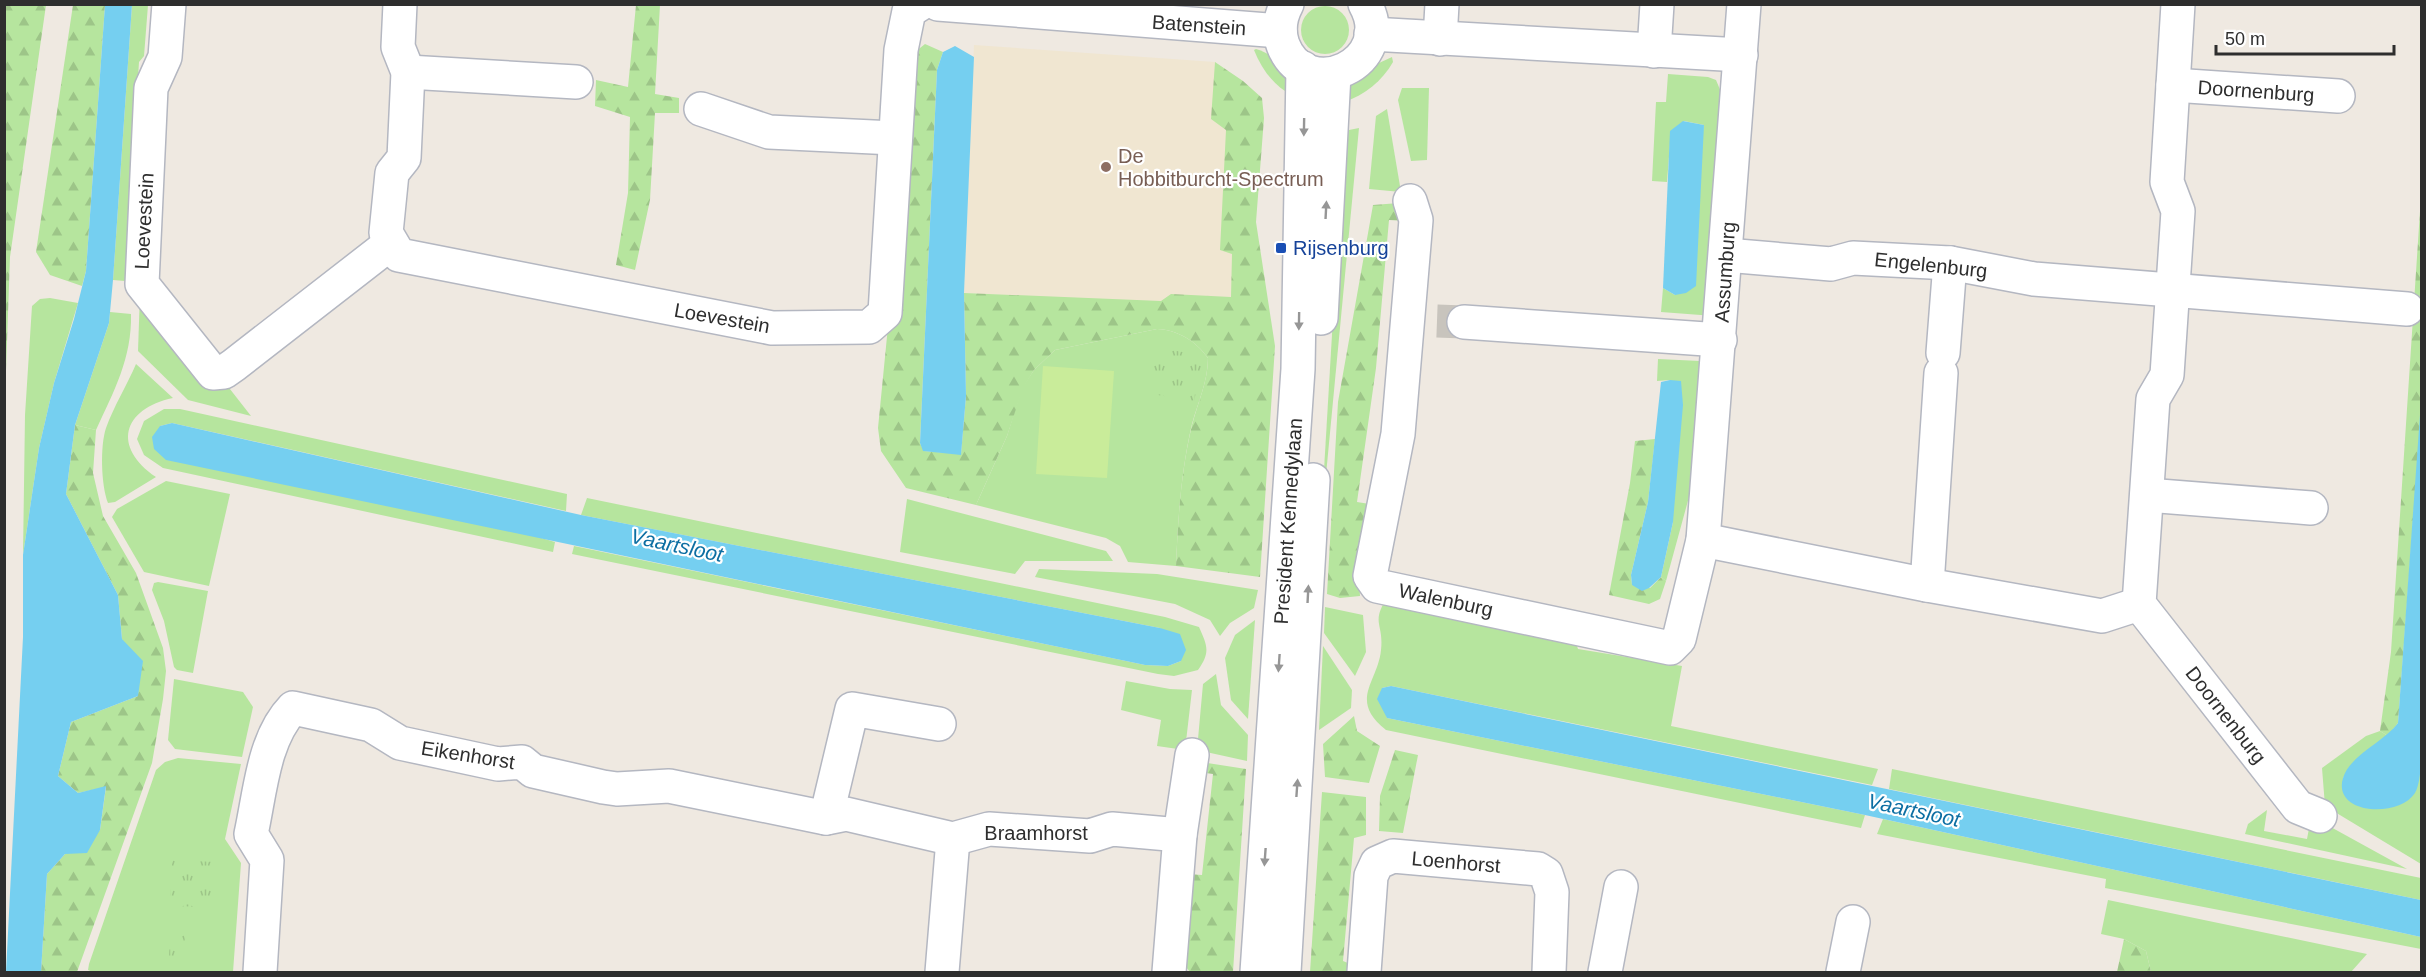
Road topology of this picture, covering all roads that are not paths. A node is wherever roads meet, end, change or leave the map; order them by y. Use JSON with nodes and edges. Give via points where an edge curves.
{"nodes":[{"id":1,"x":169,"y":4,"type":"edge"},
{"id":2,"x":400,"y":4,"type":"edge"},
{"id":3,"x":920,"y":4,"type":"edge"},
{"id":4,"x":938,"y":4,"type":"edge"},
{"id":5,"x":1442,"y":4,"type":"edge"},
{"id":6,"x":1657,"y":4,"type":"edge"},
{"id":7,"x":1744,"y":4,"type":"edge"},
{"id":8,"x":2178,"y":4,"type":"edge"},
{"id":9,"x":1283,"y":18,"type":"edge"},
{"id":10,"x":1368,"y":19,"type":"edge"},
{"id":11,"x":1440,"y":39,"type":"junction"},
{"id":12,"x":1654,"y":51,"type":"junction"},
{"id":13,"x":1741,"y":55,"type":"junction"},
{"id":14,"x":1318,"y":71,"type":"junction"},
{"id":15,"x":408,"y":72,"type":"junction"},
{"id":16,"x":576,"y":82,"type":"dead end"},
{"id":17,"x":2173,"y":85,"type":"junction"},
{"id":18,"x":2338,"y":96,"type":"dead end"},
{"id":19,"x":700,"y":109,"type":"dead end"},
{"id":20,"x":894,"y":138,"type":"junction"},
{"id":21,"x":1410,"y":201,"type":"dead end"},
{"id":22,"x":391,"y":243,"type":"junction"},
{"id":23,"x":1726,"y":255,"type":"junction"},
{"id":24,"x":1950,"y":263,"type":"junction"},
{"id":25,"x":2171,"y":289,"type":"junction"},
{"id":26,"x":2407,"y":309,"type":"dead end"},
{"id":27,"x":1436,"y":320,"type":"junction"},
{"id":28,"x":1720,"y":340,"type":"junction"},
{"id":29,"x":2147,"y":495,"type":"junction"},
{"id":30,"x":2311,"y":508,"type":"dead end"},
{"id":31,"x":1703,"y":540,"type":"junction"},
{"id":32,"x":1927,"y":585,"type":"junction"},
{"id":33,"x":2139,"y":604,"type":"junction"},
{"id":34,"x":939,"y":724,"type":"dead end"},
{"id":35,"x":1192,"y":755,"type":"dead end"},
{"id":36,"x":2320,"y":816,"type":"dead end"},
{"id":37,"x":826,"y":818,"type":"junction"},
{"id":38,"x":1180,"y":835,"type":"junction"},
{"id":39,"x":953,"y":839,"type":"junction"},
{"id":40,"x":1621,"y":887,"type":"dead end"},
{"id":41,"x":1853,"y":922,"type":"dead end"},
{"id":42,"x":260,"y":972,"type":"edge"},
{"id":43,"x":942,"y":972,"type":"edge"},
{"id":44,"x":1169,"y":972,"type":"edge"},
{"id":45,"x":1257,"y":972,"type":"edge"},
{"id":46,"x":1284,"y":972,"type":"edge"},
{"id":47,"x":1364,"y":972,"type":"edge"},
{"id":48,"x":1549,"y":972,"type":"edge"},
{"id":49,"x":1605,"y":972,"type":"edge"},
{"id":50,"x":1843,"y":972,"type":"edge"}],
"edges":[{"from":1,"to":22,"type":"street","name":"Loevestein","via":[[165,57],[151,88],[142,284],[213,373],[225,372]]},
{"from":2,"to":15,"type":"street","via":[[398,47]]},
{"from":3,"to":20,"type":"street","name":"Loevestein","via":[[909,11],[901,50]]},
{"from":4,"to":9,"type":"street","name":"Batenstein"},
{"from":5,"to":11,"type":"street"},
{"from":6,"to":12,"type":"street"},
{"from":7,"to":13,"type":"street","name":"Assumburg"},
{"from":8,"to":17,"type":"street","name":"Doornenburg"},
{"from":9,"to":14,"type":"street","via":[[1287,52]]},
{"from":10,"to":11,"type":"street"},
{"from":10,"to":14,"type":"street","via":[[1367,48],[1359,60],[1347,69]]},
{"from":11,"to":12,"type":"street"},
{"from":12,"to":13,"type":"street"},
{"from":13,"to":23,"type":"street","name":"Assumburg"},
{"from":14,"to":45,"type":"street","name":"President Kennedylaan","one_way":true},
{"from":46,"to":14,"type":"street","name":"President Kennedylaan","one_way":true,"via":[[1305,659]]},
{"from":15,"to":16,"type":"street"},
{"from":15,"to":22,"type":"street","via":[[404,158],[392,173],[386,233]]},
{"from":17,"to":18,"type":"street","name":"Doornenburg"},
{"from":17,"to":25,"type":"street","name":"Doornenburg","via":[[2167,182],[2178,211]]},
{"from":19,"to":20,"type":"street","via":[[769,132]]},
{"from":20,"to":22,"type":"street","name":"Loevestein","via":[[885,313],[869,327],[772,328],[399,255]]},
{"from":21,"to":27,"type":"street","name":"Walenburg"},
{"from":23,"to":24,"type":"street","name":"Engelenburg","via":[[1831,264],[1853,258]]},
{"from":23,"to":28,"type":"street","name":"Assumburg"},
{"from":24,"to":25,"type":"street","name":"Engelenburg","via":[[2034,279]]},
{"from":24,"to":32,"type":"street"},
{"from":25,"to":26,"type":"street"},
{"from":25,"to":29,"type":"street","name":"Doornenburg","via":[[2167,375],[2153,399]]},
{"from":27,"to":28,"type":"street"},
{"from":27,"to":31,"type":"street","name":"Walenburg","via":[[1398,434],[1370,576],[1377,586],[1670,648],[1679,639]]},
{"from":28,"to":31,"type":"street","name":"Assumburg"},
{"from":29,"to":30,"type":"street"},
{"from":29,"to":33,"type":"street","name":"Doornenburg"},
{"from":31,"to":32,"type":"street"},
{"from":32,"to":33,"type":"street","via":[[2102,616]]},
{"from":33,"to":36,"type":"street","name":"Doornenburg","via":[[2298,807]]},
{"from":34,"to":37,"type":"street","via":[[852,709]]},
{"from":35,"to":38,"type":"street"},
{"from":37,"to":39,"type":"street","name":"Eikenhorst","via":[[846,814]]},
{"from":37,"to":42,"type":"street","name":"Eikenhorst","via":[[669,786],[603,787],[533,771],[522,762],[498,764],[400,743],[371,725],[293,708],[277,732],[251,834],[267,860]]},
{"from":38,"to":39,"type":"street","name":"Braamhorst","via":[[1112,829],[1090,836],[989,829]]},
{"from":38,"to":44,"type":"street"},
{"from":39,"to":43,"type":"street"},
{"from":40,"to":49,"type":"street"},
{"from":41,"to":50,"type":"street"},
{"from":47,"to":48,"type":"street","name":"Loenhorst","via":[[1371,876],[1377,863],[1393,856],[1538,869],[1546,874],[1552,892]]}]}
